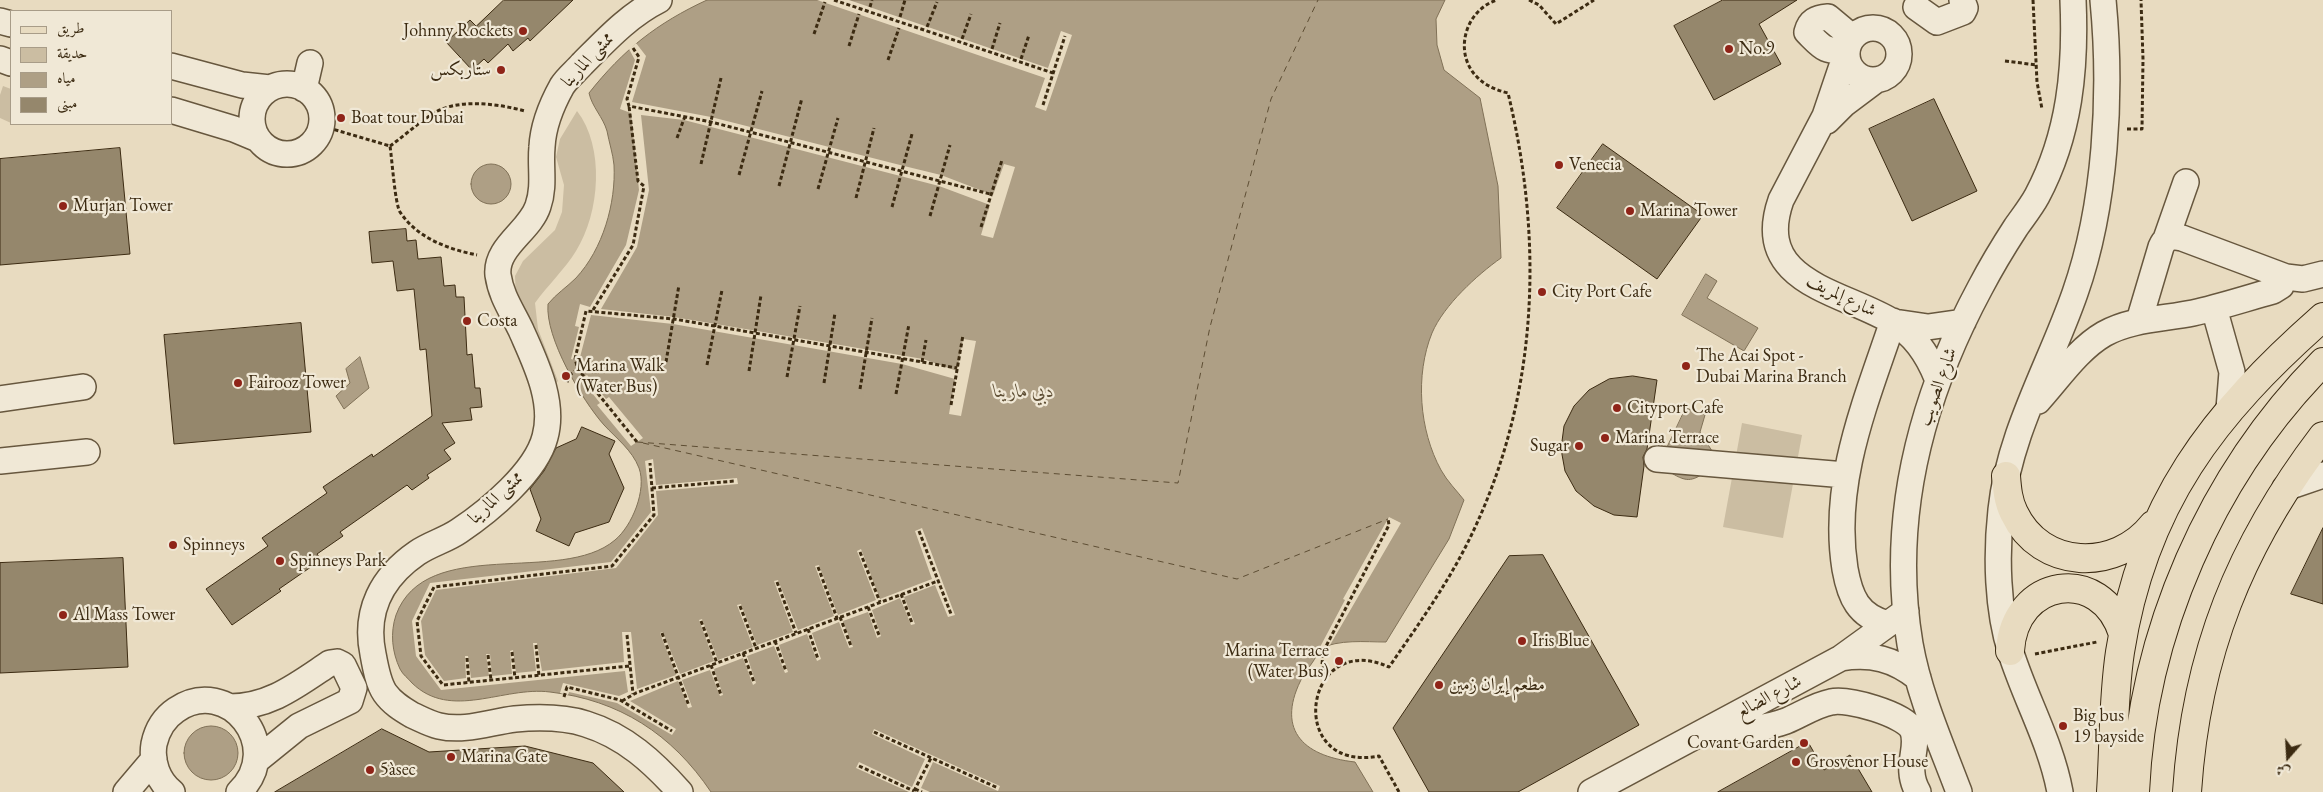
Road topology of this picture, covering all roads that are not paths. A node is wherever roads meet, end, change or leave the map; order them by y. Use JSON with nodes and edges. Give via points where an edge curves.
{"nodes":[{"id":1,"x":659,"y":0,"type":"edge"},
{"id":2,"x":1962,"y":0,"type":"edge"},
{"id":3,"x":2073,"y":0,"type":"edge"},
{"id":4,"x":2103,"y":0,"type":"edge"},
{"id":5,"x":1922,"y":4,"type":"edge"},
{"id":6,"x":1883,"y":29,"type":"junction"},
{"id":7,"x":1848,"y":47,"type":"junction"},
{"id":8,"x":310,"y":63,"type":"dead end"},
{"id":9,"x":172,"y":66,"type":"edge"},
{"id":10,"x":1876,"y":80,"type":"junction"},
{"id":11,"x":270,"y":88,"type":"junction"},
{"id":12,"x":304,"y":89,"type":"junction"},
{"id":13,"x":172,"y":110,"type":"edge"},
{"id":14,"x":1817,"y":133,"type":"junction"},
{"id":15,"x":266,"y":153,"type":"junction"},
{"id":16,"x":2186,"y":182,"type":"dead end"},
{"id":17,"x":2166,"y":239,"type":"junction"},
{"id":18,"x":2278,"y":274,"type":"junction"},
{"id":19,"x":2323,"y":274,"type":"edge"},
{"id":20,"x":2214,"y":308,"type":"junction"},
{"id":21,"x":2323,"y":317,"type":"edge"},
{"id":22,"x":1893,"y":321,"type":"junction"},
{"id":23,"x":2139,"y":321,"type":"junction"},
{"id":24,"x":1963,"y":322,"type":"junction"},
{"id":25,"x":2323,"y":362,"type":"edge"},
{"id":26,"x":1937,"y":378,"type":"junction"},
{"id":27,"x":83,"y":387,"type":"dead end"},
{"id":28,"x":0,"y":399,"type":"edge"},
{"id":29,"x":2229,"y":409,"type":"junction"},
{"id":30,"x":2025,"y":415,"type":"junction"},
{"id":31,"x":2323,"y":436,"type":"edge"},
{"id":32,"x":88,"y":452,"type":"dead end"},
{"id":33,"x":1657,"y":459,"type":"dead end"},
{"id":34,"x":0,"y":462,"type":"edge"},
{"id":35,"x":1846,"y":475,"type":"junction"},
{"id":36,"x":2323,"y":475,"type":"edge"},
{"id":37,"x":2006,"y":476,"type":"junction"},
{"id":38,"x":2285,"y":488,"type":"junction"},
{"id":39,"x":2157,"y":520,"type":"junction"},
{"id":40,"x":1897,"y":617,"type":"junction"},
{"id":41,"x":2123,"y":634,"type":"junction"},
{"id":42,"x":2010,"y":651,"type":"junction"},
{"id":43,"x":1841,"y":658,"type":"junction"},
{"id":44,"x":1918,"y":678,"type":"junction"},
{"id":45,"x":229,"y":707,"type":"junction"},
{"id":46,"x":1708,"y":730,"type":"junction"},
{"id":47,"x":154,"y":759,"type":"junction"},
{"id":48,"x":257,"y":760,"type":"junction"},
{"id":49,"x":126,"y":792,"type":"edge"},
{"id":50,"x":172,"y":792,"type":"edge"},
{"id":51,"x":240,"y":792,"type":"edge"},
{"id":52,"x":680,"y":792,"type":"edge"},
{"id":53,"x":1591,"y":792,"type":"edge"},
{"id":54,"x":1918,"y":792,"type":"edge"},
{"id":55,"x":1959,"y":792,"type":"edge"},
{"id":56,"x":2060,"y":792,"type":"edge"},
{"id":57,"x":2111,"y":792,"type":"edge"},
{"id":58,"x":2135,"y":792,"type":"edge"},
{"id":59,"x":2186,"y":792,"type":"edge"}],
"edges":[{"from":1,"to":52,"type":"street","name":"ممشى المارينا","via":[[618,28],[563,84],[548,117],[542,147],[543,180],[538,207],[499,260],[502,293],[548,401],[545,437],[539,455],[491,507],[458,532],[418,552],[391,574],[374,605],[369,636],[383,691],[399,708],[437,726],[454,728],[515,719],[585,723],[625,740],[658,767]]},
{"from":2,"to":5,"type":"street","via":[[1963,12],[1939,22],[1934,22]]},
{"from":3,"to":24,"type":"street","name":"شارع الصويب","via":[[2071,93],[2059,148],[2036,198],[1997,258]]},
{"from":4,"to":30,"type":"street","via":[[2105,131],[2096,213],[2075,293]]},
{"from":5,"to":6,"type":"street"},
{"from":6,"to":7,"type":"street","via":[[1866,28]]},
{"from":6,"to":10,"type":"street","via":[[1896,41],[1900,58],[1892,73]]},
{"from":7,"to":10,"type":"street","via":[[1852,70],[1867,79]]},
{"from":7,"to":14,"type":"street","name":"شارع إلمريف"},
{"from":8,"to":12,"type":"street"},
{"from":9,"to":11,"type":"street","via":[[242,85]]},
{"from":10,"to":14,"type":"street","name":"شارع إلمريف","via":[[1844,104]]},
{"from":11,"to":12,"type":"street","via":[[287,85]]},
{"from":11,"to":15,"type":"street","via":[[254,105],[252,116],[253,128]]},
{"from":12,"to":15,"type":"street","via":[[315,98],[322,112],[322,126],[317,138],[309,147],[292,154]]},
{"from":13,"to":15,"type":"street","via":[[234,129]]},
{"from":14,"to":22,"type":"street","name":"شارع إلمريف","via":[[1781,200],[1776,214],[1777,244],[1787,264],[1803,279]]},
{"from":16,"to":17,"type":"street"},
{"from":17,"to":18,"type":"street","via":[[2182,238]]},
{"from":17,"to":23,"type":"street","via":[[2160,247]]},
{"from":18,"to":19,"type":"street","via":[[2303,279]]},
{"from":18,"to":20,"type":"street","via":[[2282,282],[2278,289]]},
{"from":20,"to":23,"type":"street"},
{"from":20,"to":29,"type":"street","via":[[2232,372]]},
{"from":21,"to":29,"type":"main road"},
{"from":22,"to":24,"type":"street","name":"شارع إلمريف","via":[[1928,327]]},
{"from":22,"to":26,"type":"street","name":"شارع إلمريف","via":[[1920,346]]},
{"from":22,"to":35,"type":"street","via":[[1851,447]]},
{"from":23,"to":30,"type":"street","via":[[2103,334],[2088,346]]},
{"from":24,"to":26,"type":"street","name":"شارع الصويب"},
{"from":25,"to":58,"type":"main road","via":[[2272,420],[2240,466],[2187,564],[2152,670]]},
{"from":26,"to":40,"type":"street","name":"شارع الصويب","via":[[1919,439],[1908,497]]},
{"from":27,"to":28,"type":"street"},
{"from":29,"to":39,"type":"main road","via":[[2182,474]]},
{"from":30,"to":37,"type":"street"},
{"from":31,"to":38,"type":"main road"},
{"from":32,"to":34,"type":"street"},
{"from":33,"to":35,"type":"street"},
{"from":35,"to":40,"type":"street","via":[[1842,532],[1852,598],[1863,613]]},
{"from":36,"to":38,"type":"street"},
{"from":37,"to":39,"type":"main road","via":[[2007,495],[2024,529],[2038,543],[2074,558],[2112,556],[2145,535]]},
{"from":37,"to":42,"type":"street","via":[[2000,511],[2000,581]]},
{"from":38,"to":59,"type":"main road","via":[[2248,554],[2212,644],[2193,730]]},
{"from":39,"to":41,"type":"main road","via":[[2137,576]]},
{"from":40,"to":43,"type":"street","name":"شارع الضالع"},
{"from":40,"to":44,"type":"street","name":"شارع الصويب"},
{"from":41,"to":42,"type":"main road","via":[[2119,621],[2103,601],[2078,590],[2059,590],[2040,596],[2020,613],[2014,625]]},
{"from":41,"to":57,"type":"main road"},
{"from":42,"to":56,"type":"street","via":[[2051,756]]},
{"from":43,"to":44,"type":"street","name":"شارع الضالع","via":[[1882,658],[1907,669]]},
{"from":43,"to":46,"type":"street","name":"شارع الضالع"},
{"from":44,"to":55,"type":"street","name":"شارع الصويب"},
{"from":45,"to":47,"type":"street","via":[[218,702],[192,702],[170,714],[157,734]]},
{"from":45,"to":48,"type":"street","via":[[240,714],[254,735]]},
{"from":45,"to":48,"type":"street","via":[[268,702],[330,663],[343,665],[354,688],[350,701],[299,726]]},
{"from":46,"to":53,"type":"street","name":"شارع الضالع"},
{"from":46,"to":54,"type":"street","via":[[1747,730],[1830,702],[1849,702],[1898,717],[1911,729],[1915,737],[1911,776]]},
{"from":47,"to":49,"type":"street"},
{"from":47,"to":50,"type":"street","via":[[162,782]]},
{"from":48,"to":51,"type":"street"}]}
